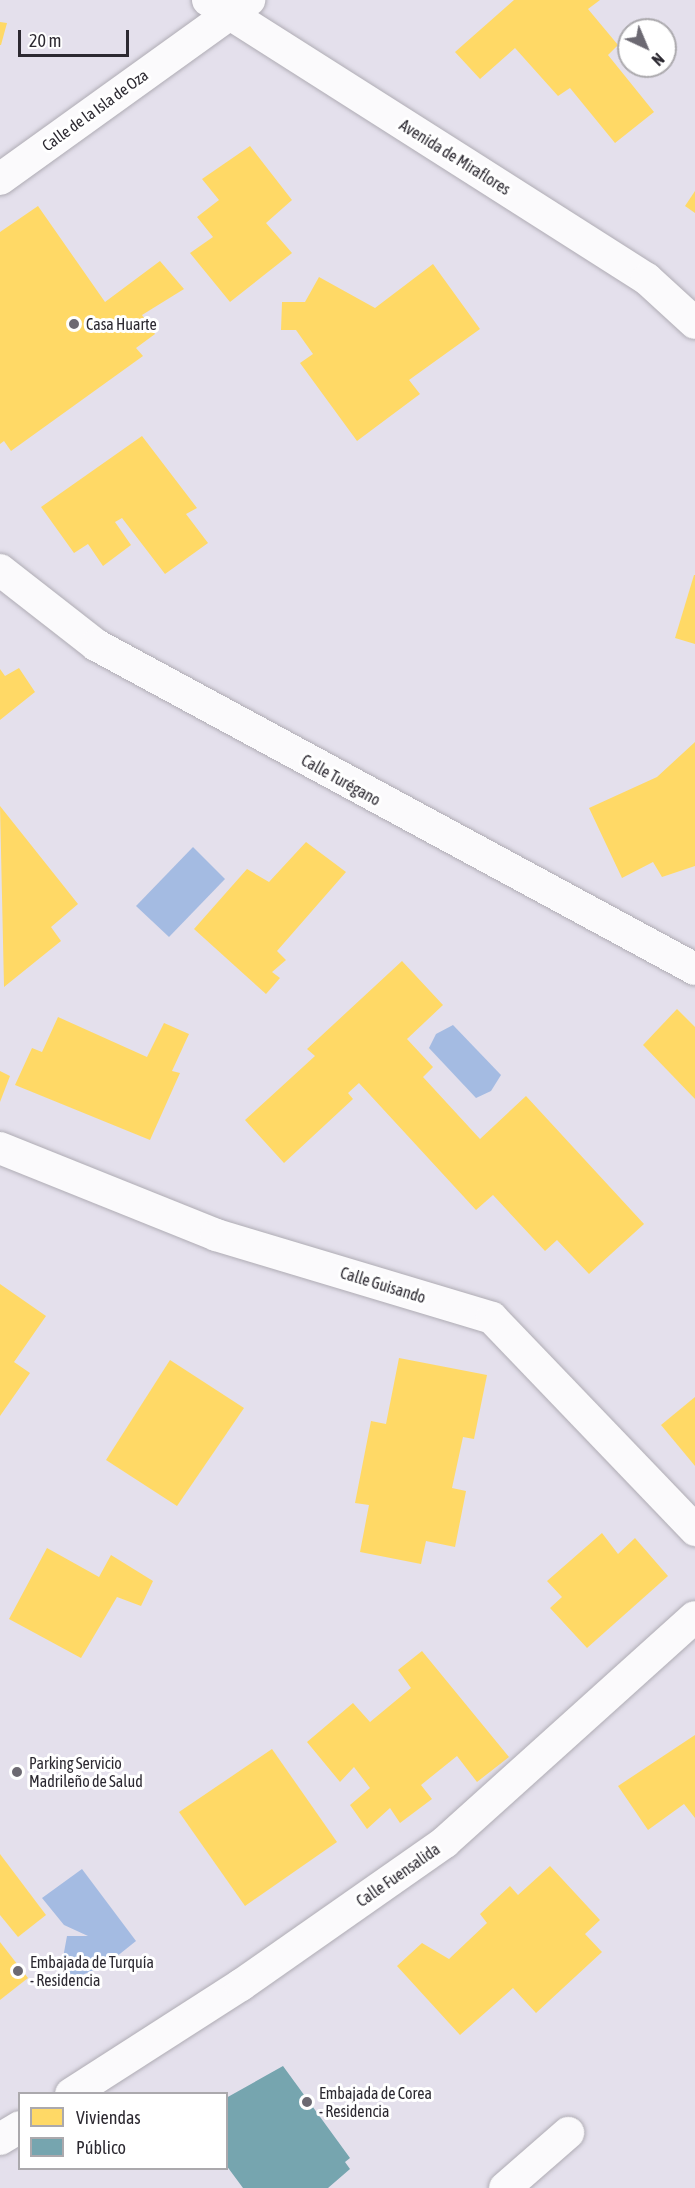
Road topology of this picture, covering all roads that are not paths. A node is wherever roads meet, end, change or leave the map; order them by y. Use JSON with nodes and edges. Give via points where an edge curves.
{"nodes":[{"id":1,"x":228,"y":5,"type":"edge"},
{"id":2,"x":0,"y":179,"type":"edge"},
{"id":3,"x":695,"y":323,"type":"edge"},
{"id":4,"x":0,"y":570,"type":"edge"},
{"id":5,"x":695,"y":969,"type":"edge"},
{"id":6,"x":0,"y":1148,"type":"edge"},
{"id":7,"x":695,"y":1530,"type":"edge"},
{"id":8,"x":695,"y":1617,"type":"edge"},
{"id":9,"x":74,"y":2092,"type":"edge"},
{"id":10,"x":18,"y":2128,"type":"edge"},
{"id":11,"x":568,"y":2133,"type":"dead end"},
{"id":12,"x":0,"y":2139,"type":"edge"},
{"id":13,"x":505,"y":2188,"type":"edge"}],
"edges":[{"from":1,"to":2,"type":"street","name":"Calle de la Isla de Oza"},
{"from":1,"to":3,"type":"street","name":"Avenida de Miraflores","via":[[647,279]]},
{"from":4,"to":5,"type":"street","name":"Calle Turégano","via":[[96,645]]},
{"from":6,"to":7,"type":"street","name":"Calle Guisando","via":[[216,1235],[492,1318]]},
{"from":8,"to":9,"type":"street","name":"Calle Fuensalida","via":[[445,1842],[241,1985]]},
{"from":10,"to":12,"type":"street"},
{"from":11,"to":13,"type":"street"}]}
